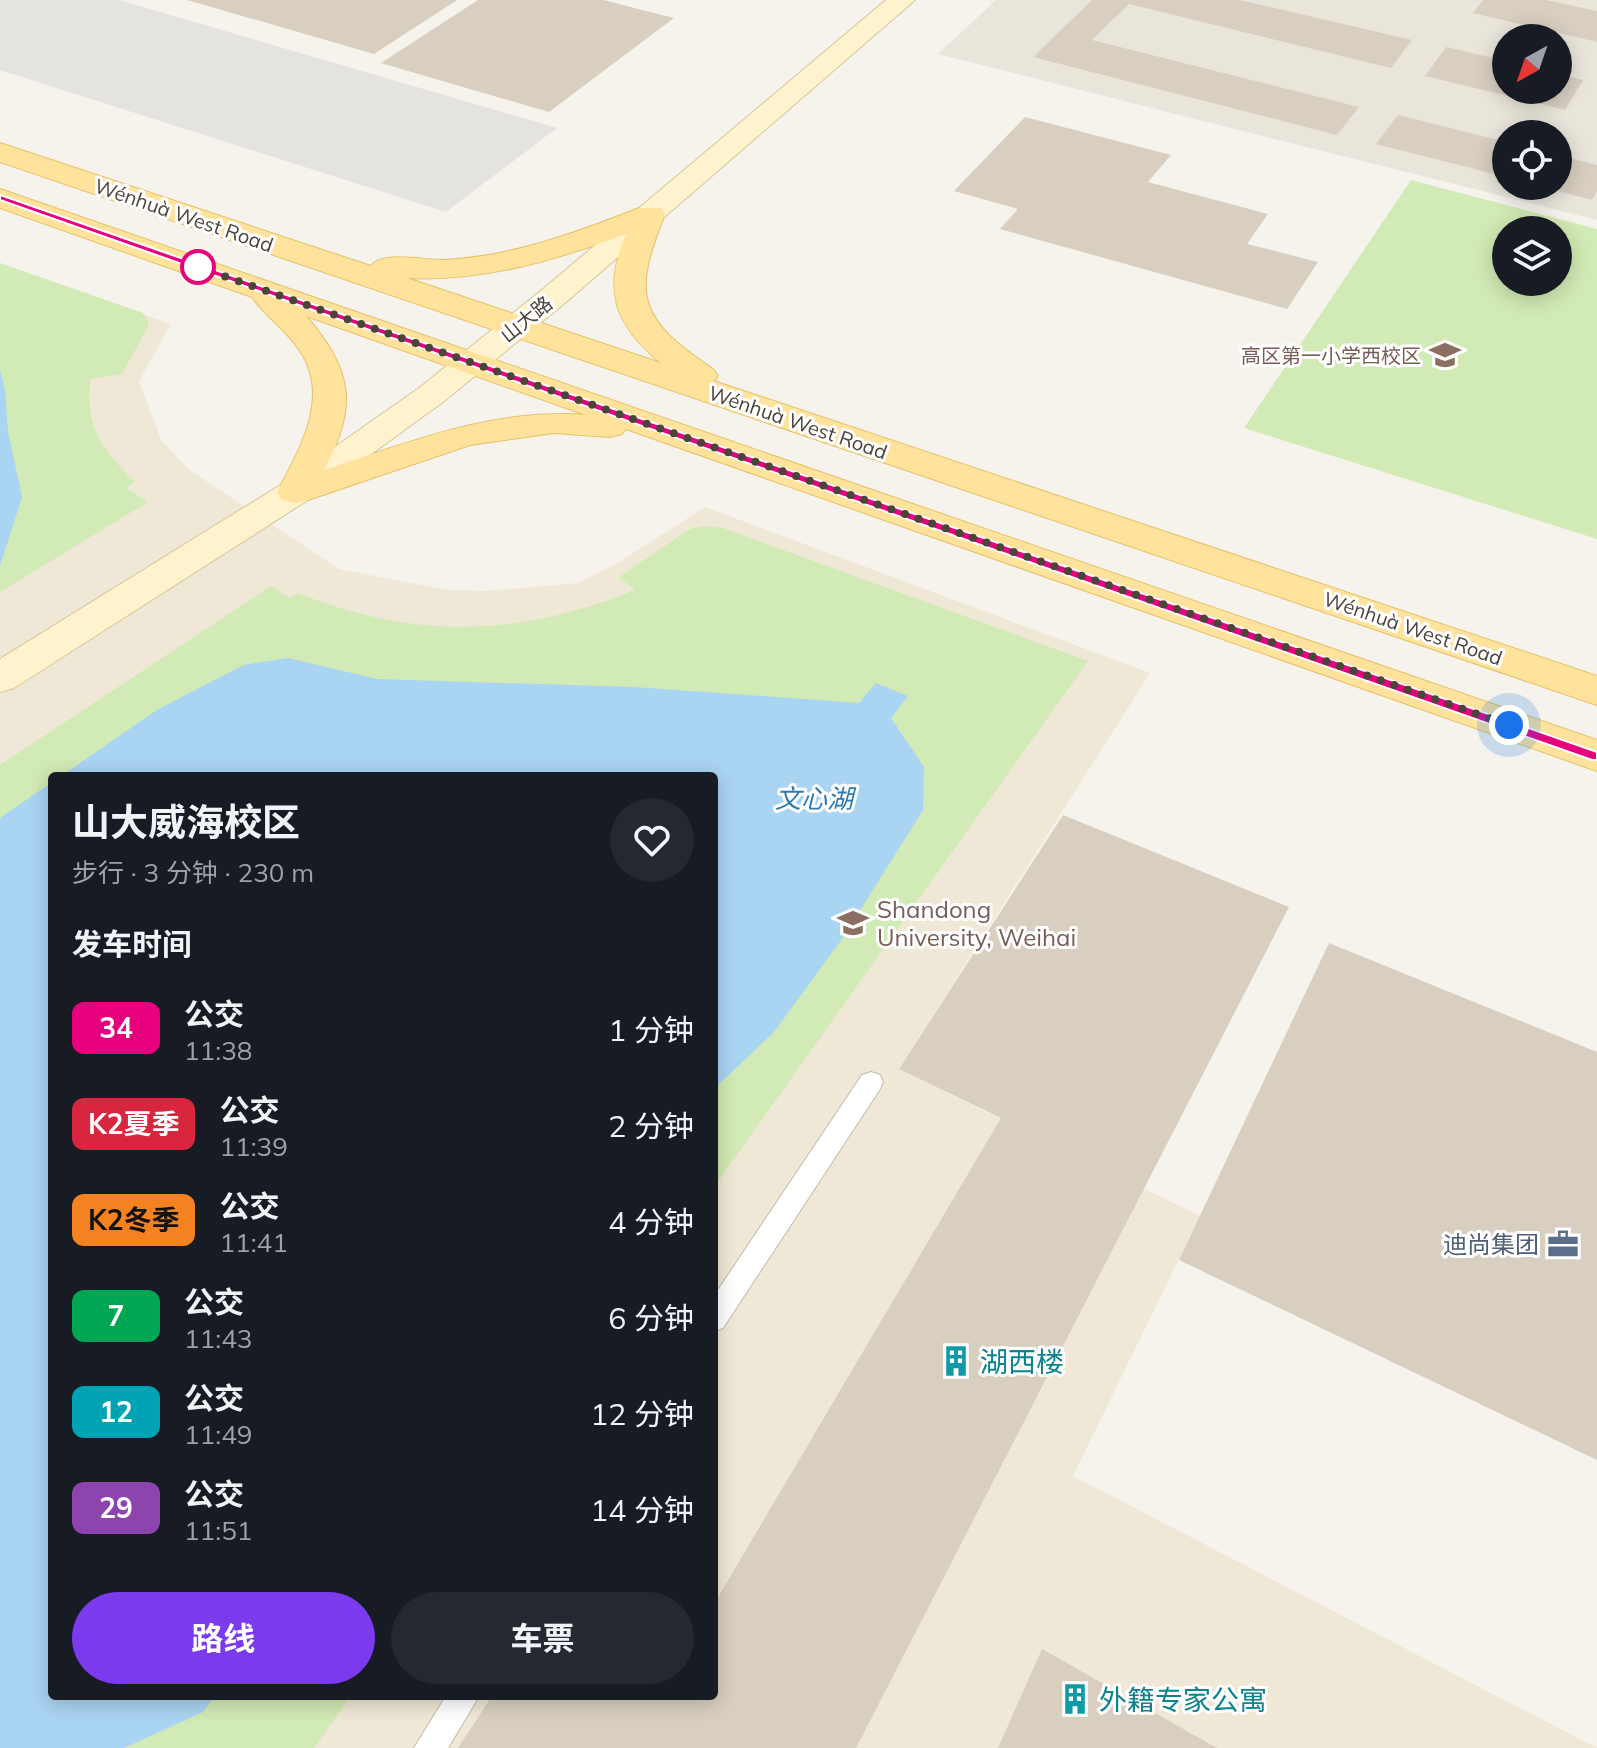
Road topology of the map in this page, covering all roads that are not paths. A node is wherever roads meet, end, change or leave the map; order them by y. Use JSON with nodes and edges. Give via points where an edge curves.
{"nodes":[{"id":1,"x":902,"y":0,"type":"edge"},
{"id":2,"x":0,"y":152,"type":"edge"},
{"id":3,"x":0,"y":198,"type":"edge"},
{"id":4,"x":650,"y":214,"type":"junction"},
{"id":5,"x":292,"y":251,"type":"junction"},
{"id":6,"x":257,"y":287,"type":"junction"},
{"id":7,"x":517,"y":327,"type":"junction"},
{"id":8,"x":472,"y":362,"type":"junction"},
{"id":9,"x":798,"y":422,"type":"junction"},
{"id":10,"x":747,"y":459,"type":"junction"},
{"id":11,"x":295,"y":492,"type":"junction"},
{"id":12,"x":0,"y":678,"type":"edge"},
{"id":13,"x":1597,"y":691,"type":"edge"},
{"id":14,"x":1597,"y":756,"type":"edge"},
{"id":15,"x":871,"y":1082,"type":"dead end"},
{"id":16,"x":718,"y":1313,"type":"edge"},
{"id":17,"x":461,"y":1700,"type":"edge"},
{"id":18,"x":430,"y":1748,"type":"edge"}],
"edges":[{"from":1,"to":4,"type":"main road","name":"山大路"},
{"from":2,"to":5,"type":"main road","name":"Wénhuà West Road"},
{"from":3,"to":6,"type":"main road","name":"Wénhuà West Road"},
{"from":4,"to":5,"type":"main road","via":[[539,255],[456,269],[355,265]]},
{"from":4,"to":7,"type":"main road","name":"山大路"},
{"from":4,"to":9,"type":"main road","via":[[628,271],[631,308],[644,332],[704,378]]},
{"from":5,"to":7,"type":"main road","name":"Wénhuà West Road"},
{"from":6,"to":8,"type":"main road","name":"Wénhuà West Road"},
{"from":6,"to":11,"type":"main road","via":[[305,330],[327,375],[332,404],[325,430]]},
{"from":7,"to":8,"type":"main road","name":"山大路"},
{"from":7,"to":9,"type":"main road","name":"Wénhuà West Road"},
{"from":8,"to":10,"type":"main road","name":"Wénhuà West Road"},
{"from":8,"to":11,"type":"main road","name":"山大路"},
{"from":9,"to":13,"type":"main road","name":"Wénhuà West Road"},
{"from":10,"to":11,"type":"main road","via":[[619,428],[554,423],[465,435]]},
{"from":10,"to":14,"type":"main road","name":"Wénhuà West Road"},
{"from":11,"to":12,"type":"main road","name":"山大路"},
{"from":15,"to":16,"type":"lane"},
{"from":17,"to":18,"type":"lane"}]}
